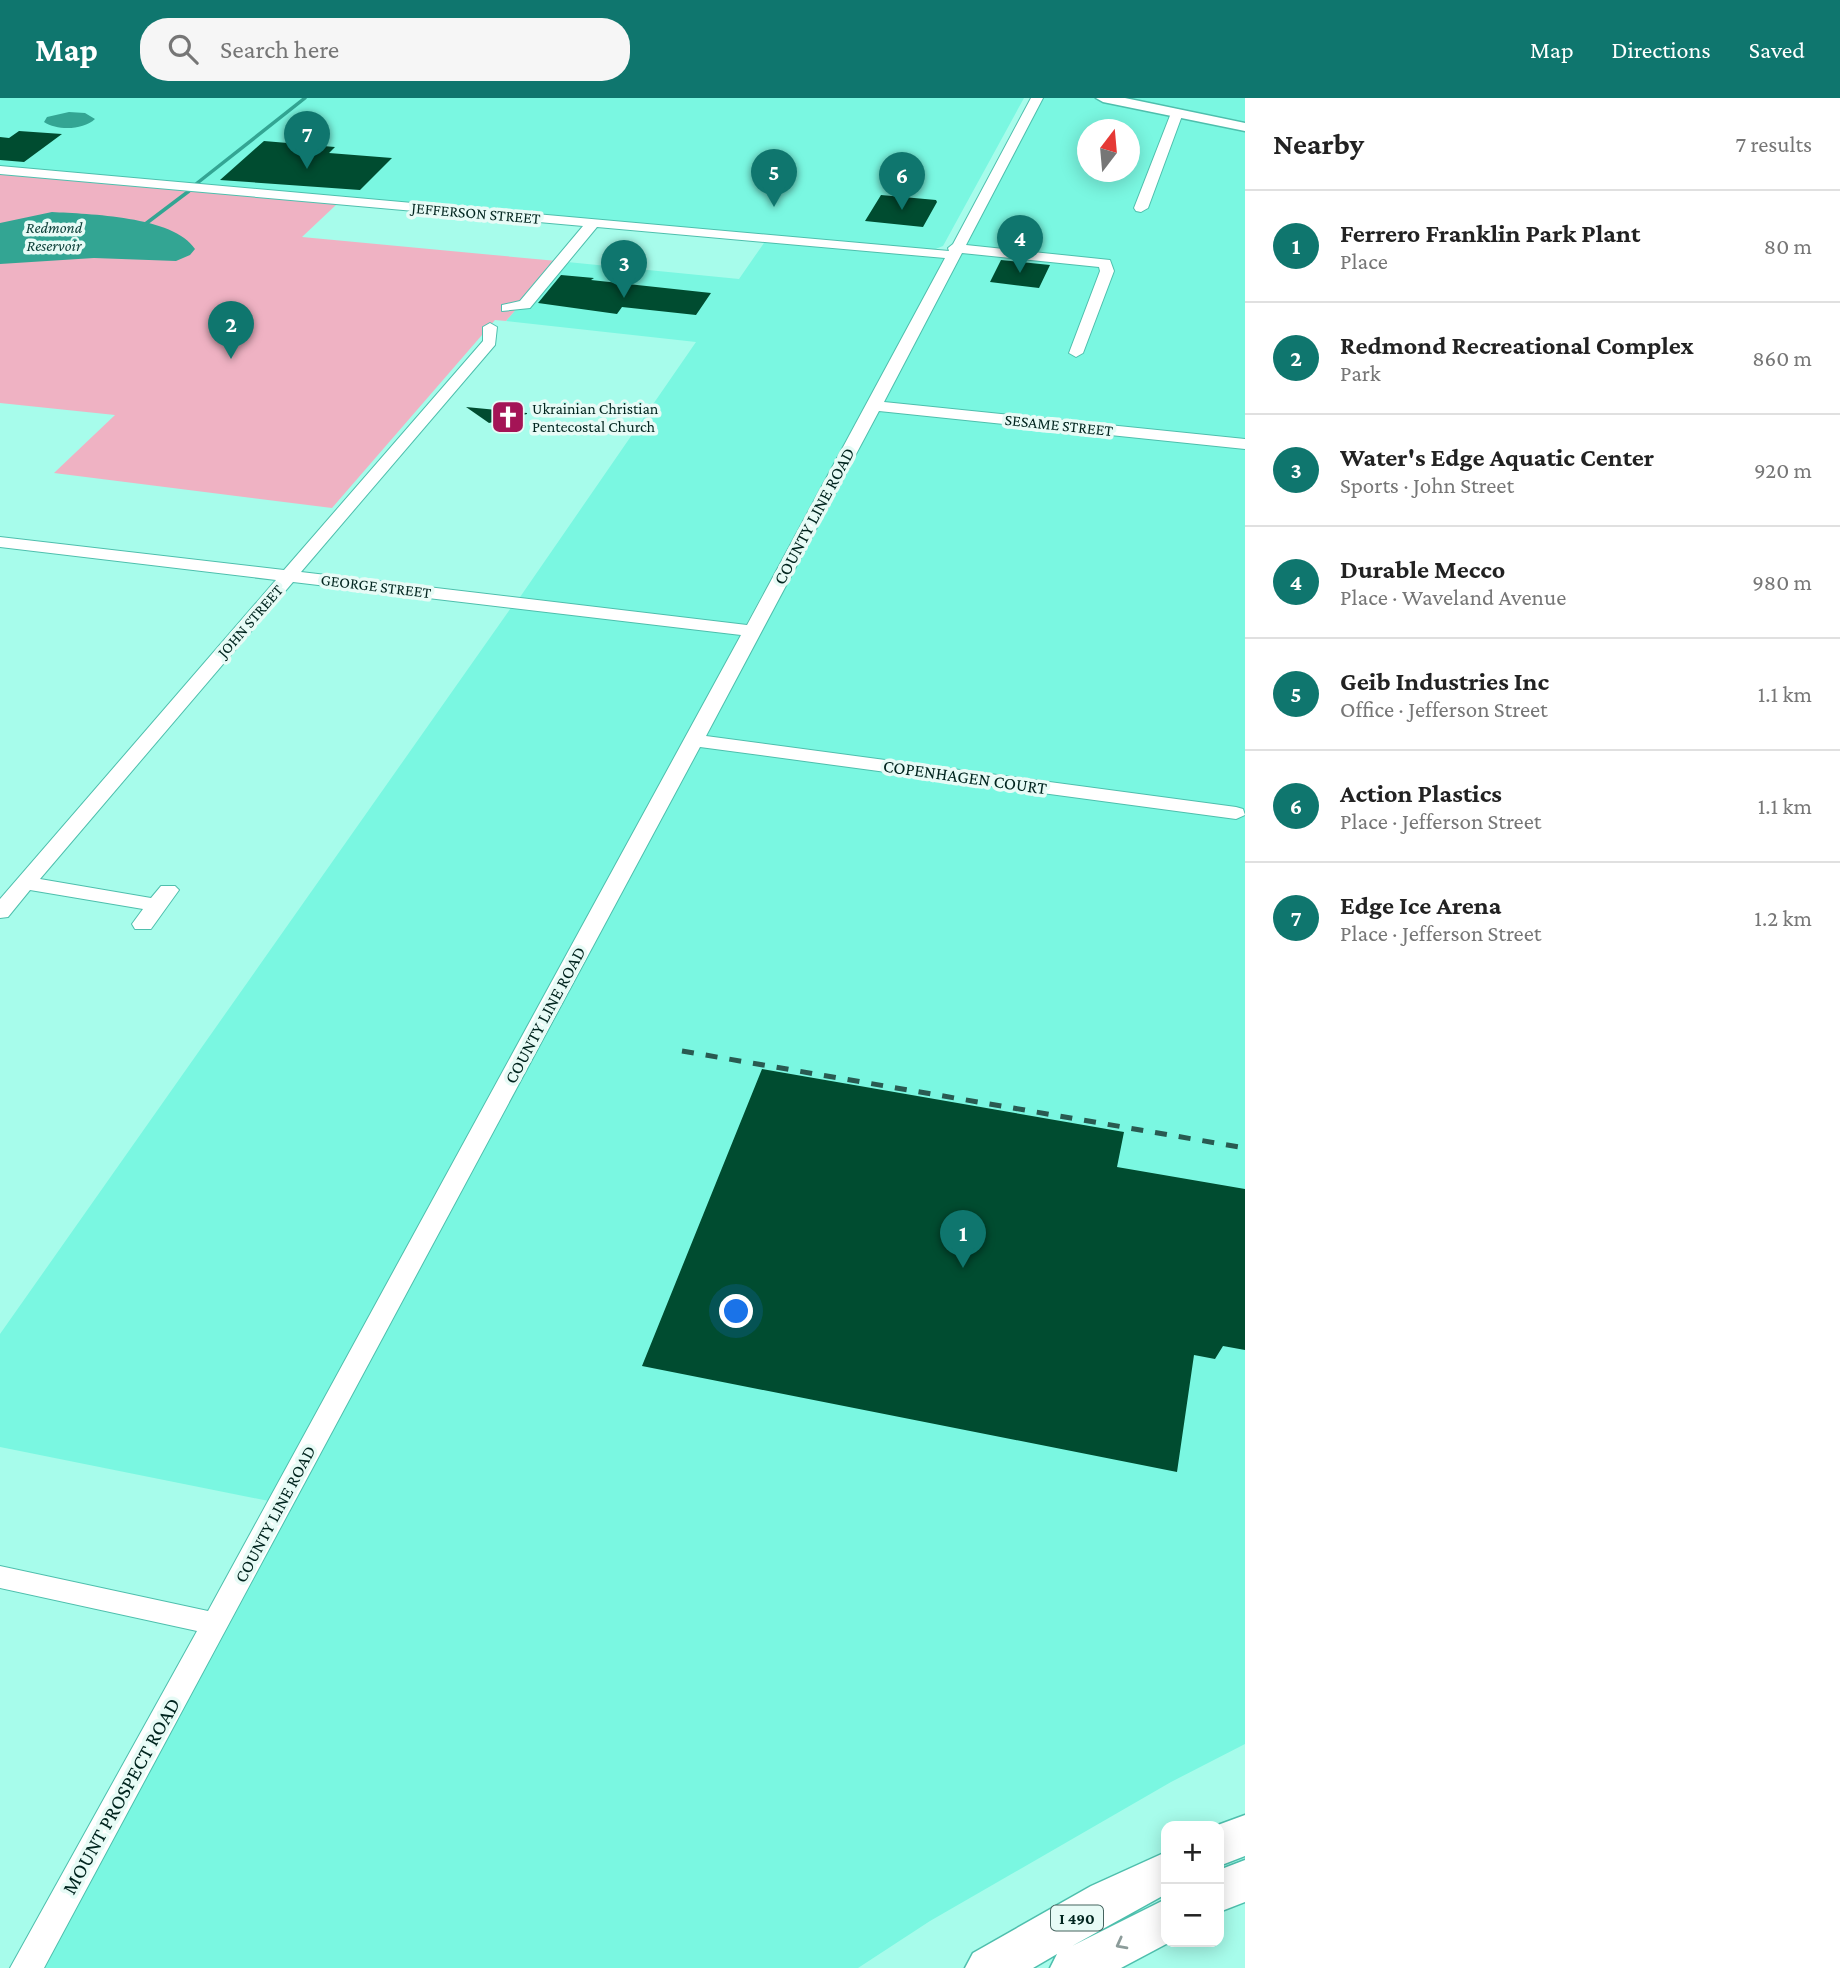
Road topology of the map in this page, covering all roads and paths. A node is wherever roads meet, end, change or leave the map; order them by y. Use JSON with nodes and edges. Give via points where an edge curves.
{"nodes":[{"id":1,"x":1037,"y":98,"type":"edge"},
{"id":2,"x":1103,"y":98,"type":"edge"},
{"id":3,"x":1177,"y":113,"type":"junction"},
{"id":4,"x":1245,"y":127,"type":"edge"},
{"id":5,"x":0,"y":170,"type":"edge"},
{"id":6,"x":1141,"y":208,"type":"dead end"},
{"id":7,"x":593,"y":223,"type":"junction"},
{"id":8,"x":953,"y":252,"type":"junction"},
{"id":9,"x":507,"y":308,"type":"dead end"},
{"id":10,"x":490,"y":327,"type":"dead end"},
{"id":11,"x":1076,"y":353,"type":"dead end"},
{"id":12,"x":874,"y":407,"type":"junction"},
{"id":13,"x":1245,"y":444,"type":"edge"},
{"id":14,"x":0,"y":542,"type":"edge"},
{"id":15,"x":290,"y":575,"type":"junction"},
{"id":16,"x":752,"y":631,"type":"junction"},
{"id":17,"x":694,"y":740,"type":"junction"},
{"id":18,"x":1236,"y":813,"type":"dead end"},
{"id":19,"x":26,"y":883,"type":"junction"},
{"id":20,"x":162,"y":898,"type":"joint"},
{"id":21,"x":0,"y":912,"type":"edge"},
{"id":22,"x":143,"y":924,"type":"dead end"},
{"id":23,"x":0,"y":1577,"type":"edge"},
{"id":24,"x":216,"y":1624,"type":"junction"},
{"id":25,"x":1245,"y":1833,"type":"edge"},
{"id":26,"x":1224,"y":1844,"type":"edge"},
{"id":27,"x":1161,"y":1874,"type":"edge"},
{"id":28,"x":1245,"y":1880,"type":"edge"},
{"id":29,"x":1224,"y":1890,"type":"edge"},
{"id":30,"x":1161,"y":1923,"type":"edge"},
{"id":31,"x":26,"y":1968,"type":"edge"},
{"id":32,"x":990,"y":1968,"type":"edge"},
{"id":33,"x":1075,"y":1968,"type":"edge"}],
"edges":[{"from":1,"to":8,"type":"street"},
{"from":2,"to":3,"type":"main road"},
{"from":3,"to":4,"type":"main road"},
{"from":3,"to":6,"type":"street"},
{"from":5,"to":7,"type":"street","name":"JEFFERSON STREET"},
{"from":7,"to":8,"type":"street","name":"JEFFERSON STREET"},
{"from":7,"to":9,"type":"street","via":[[524,305]]},
{"from":8,"to":11,"type":"street","name":"JEFFERSON STREET","via":[[1105,263],[1107,271]]},
{"from":8,"to":12,"type":"street"},
{"from":10,"to":15,"type":"street","name":"JOHN STREET","via":[[490,342]]},
{"from":12,"to":13,"type":"street","name":"SESAME STREET"},
{"from":12,"to":16,"type":"street","name":"COUNTY LINE ROAD"},
{"from":14,"to":15,"type":"street","name":"GEORGE STREET"},
{"from":15,"to":16,"type":"street","name":"GEORGE STREET"},
{"from":15,"to":19,"type":"street","name":"JOHN STREET"},
{"from":16,"to":17,"type":"street","name":"COUNTY LINE ROAD"},
{"from":17,"to":18,"type":"street","name":"COPENHAGEN COURT"},
{"from":17,"to":24,"type":"street","name":"COUNTY LINE ROAD"},
{"from":19,"to":20,"type":"street"},
{"from":19,"to":21,"type":"street","name":"JOHN STREET"},
{"from":20,"to":22,"type":"street"},
{"from":23,"to":24,"type":"street"},
{"from":24,"to":31,"type":"street","name":"MOUNT PROSPECT ROAD"},
{"from":25,"to":26,"type":"highway"},
{"from":27,"to":32,"type":"highway","number":"I 490"},
{"from":28,"to":29,"type":"highway"},
{"from":30,"to":33,"type":"highway","one_way":true}]}
